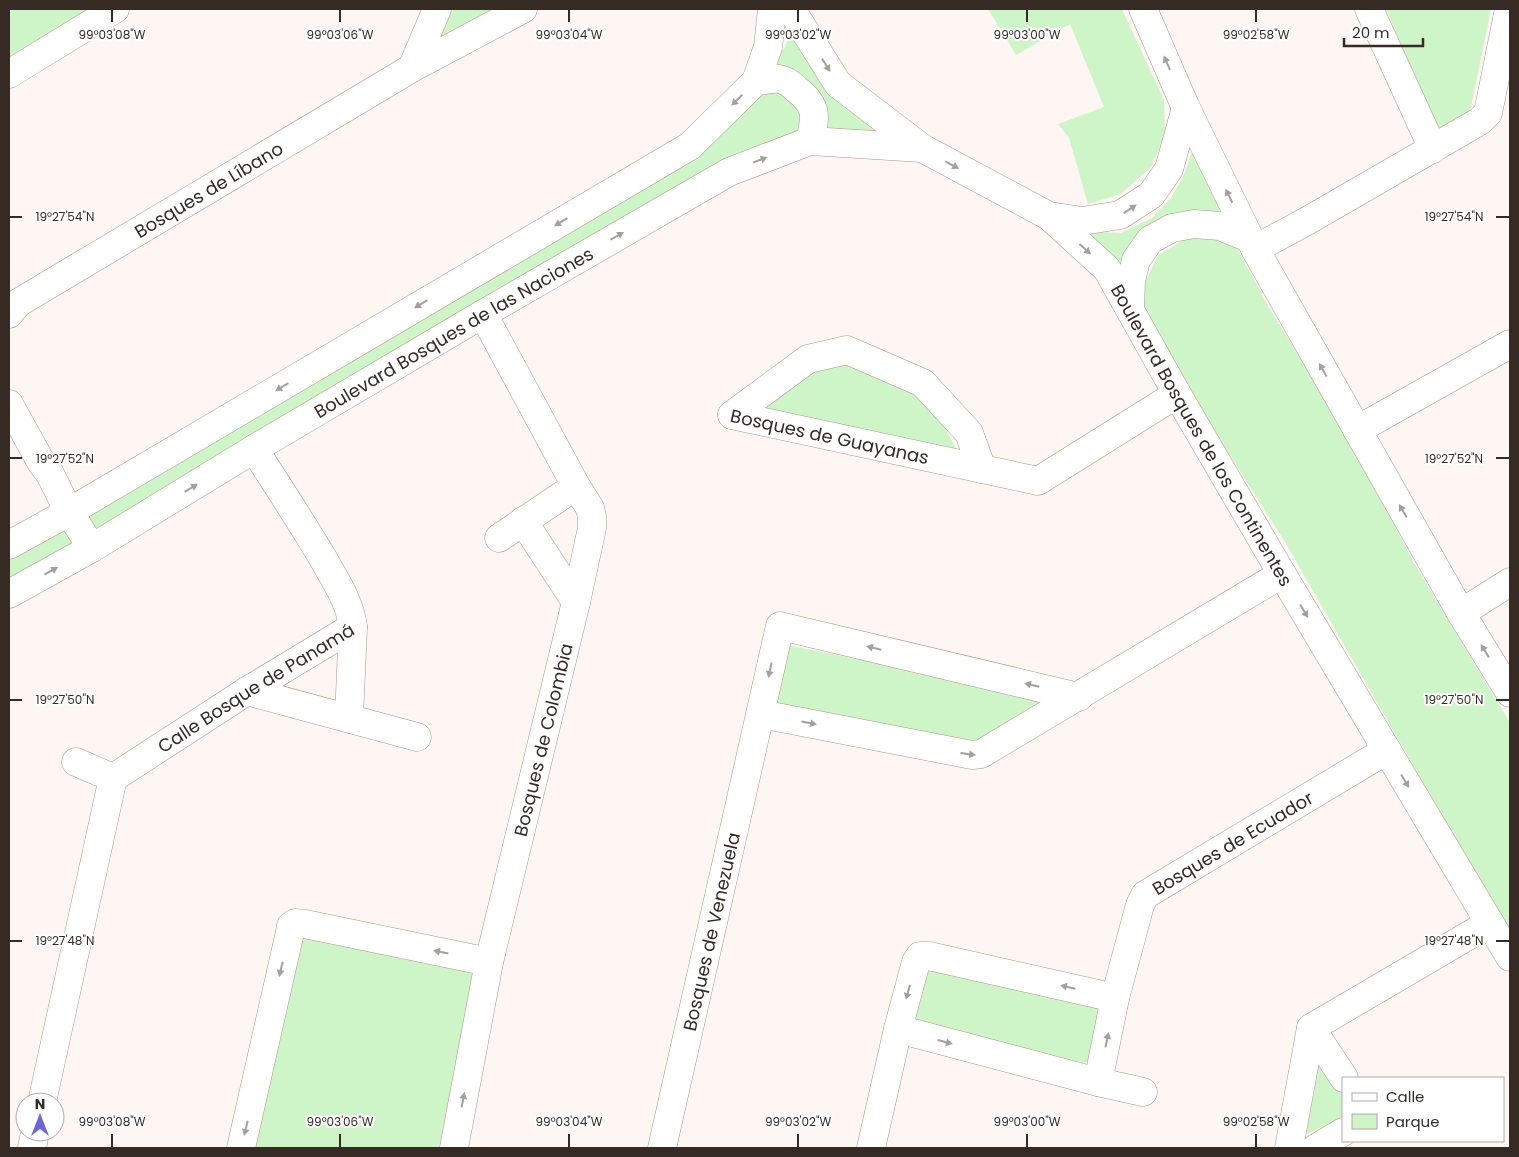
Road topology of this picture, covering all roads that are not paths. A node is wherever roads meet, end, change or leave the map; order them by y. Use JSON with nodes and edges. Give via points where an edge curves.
{"nodes":[{"id":1,"x":115,"y":9,"type":"edge"},
{"id":2,"x":437,"y":9,"type":"edge"},
{"id":3,"x":523,"y":9,"type":"edge"},
{"id":4,"x":772,"y":9,"type":"edge"},
{"id":5,"x":791,"y":9,"type":"edge"},
{"id":6,"x":1143,"y":9,"type":"edge"},
{"id":7,"x":1369,"y":9,"type":"edge"},
{"id":8,"x":1509,"y":9,"type":"edge"},
{"id":9,"x":412,"y":68,"type":"junction"},
{"id":10,"x":9,"y":74,"type":"edge"},
{"id":11,"x":756,"y":81,"type":"junction"},
{"id":12,"x":1186,"y":108,"type":"junction"},
{"id":13,"x":810,"y":141,"type":"junction"},
{"id":14,"x":922,"y":148,"type":"junction"},
{"id":15,"x":1433,"y":149,"type":"junction"},
{"id":16,"x":1049,"y":216,"type":"junction"},
{"id":17,"x":1252,"y":243,"type":"junction"},
{"id":18,"x":1130,"y":309,"type":"junction"},
{"id":19,"x":9,"y":314,"type":"edge"},
{"id":20,"x":483,"y":314,"type":"junction"},
{"id":21,"x":1510,"y":344,"type":"edge"},
{"id":22,"x":1177,"y":394,"type":"junction"},
{"id":23,"x":9,"y":404,"type":"edge"},
{"id":24,"x":1357,"y":430,"type":"junction"},
{"id":25,"x":254,"y":450,"type":"junction"},
{"id":26,"x":982,"y":469,"type":"junction"},
{"id":27,"x":576,"y":486,"type":"junction"},
{"id":28,"x":69,"y":512,"type":"junction"},
{"id":29,"x":523,"y":521,"type":"junction"},
{"id":30,"x":499,"y":538,"type":"dead end"},
{"id":31,"x":9,"y":545,"type":"edge"},
{"id":32,"x":92,"y":548,"type":"junction"},
{"id":33,"x":1282,"y":574,"type":"junction"},
{"id":34,"x":1510,"y":582,"type":"edge"},
{"id":35,"x":9,"y":594,"type":"edge"},
{"id":36,"x":576,"y":602,"type":"junction"},
{"id":37,"x":1461,"y":613,"type":"junction"},
{"id":38,"x":353,"y":627,"type":"junction"},
{"id":39,"x":247,"y":690,"type":"junction"},
{"id":40,"x":1510,"y":693,"type":"edge"},
{"id":41,"x":1080,"y":697,"type":"junction"},
{"id":42,"x":761,"y":714,"type":"junction"},
{"id":43,"x":349,"y":718,"type":"junction"},
{"id":44,"x":417,"y":737,"type":"dead end"},
{"id":45,"x":1387,"y":750,"type":"junction"},
{"id":46,"x":76,"y":762,"type":"dead end"},
{"id":47,"x":113,"y":778,"type":"junction"},
{"id":48,"x":1490,"y":923,"type":"junction"},
{"id":49,"x":1510,"y":958,"type":"edge"},
{"id":50,"x":489,"y":962,"type":"junction"},
{"id":51,"x":1115,"y":998,"type":"junction"},
{"id":52,"x":1311,"y":1028,"type":"junction"},
{"id":53,"x":898,"y":1029,"type":"junction"},
{"id":54,"x":1343,"y":1077,"type":"edge"},
{"id":55,"x":1098,"y":1082,"type":"junction"},
{"id":56,"x":44,"y":1092,"type":"edge"},
{"id":57,"x":1143,"y":1092,"type":"dead end"},
{"id":58,"x":1342,"y":1133,"type":"edge"},
{"id":59,"x":241,"y":1148,"type":"edge"},
{"id":60,"x":454,"y":1148,"type":"edge"},
{"id":61,"x":662,"y":1148,"type":"edge"},
{"id":62,"x":871,"y":1148,"type":"edge"},
{"id":63,"x":1289,"y":1148,"type":"edge"},
{"id":64,"x":1316,"y":1148,"type":"edge"}],
"edges":[{"from":1,"to":10,"type":"street"},
{"from":2,"to":9,"type":"street"},
{"from":3,"to":9,"type":"street","name":"Bosques de Líbano"},
{"from":4,"to":11,"type":"street","via":[[768,47]]},
{"from":5,"to":14,"type":"street","name":"Boulevard Bosques de los Continentes","one_way":true,"via":[[838,84]]},
{"from":12,"to":6,"type":"street","one_way":true},
{"from":7,"to":15,"type":"street"},
{"from":8,"to":15,"type":"street","via":[[1488,113]]},
{"from":9,"to":19,"type":"street","name":"Bosques de Líbano","via":[[18,303]]},
{"from":11,"to":13,"type":"street","via":[[780,79],[790,83],[810,101],[814,122]]},
{"from":11,"to":28,"type":"street","one_way":true,"via":[[690,146]]},
{"from":16,"to":12,"type":"street","one_way":true,"via":[[1082,221],[1120,215],[1151,195],[1169,169]]},
{"from":17,"to":12,"type":"street","one_way":true},
{"from":13,"to":14,"type":"street","name":"Boulevard Bosques de las Naciones"},
{"from":20,"to":13,"type":"street","name":"Boulevard Bosques de las Naciones","one_way":true,"via":[[729,172]]},
{"from":14,"to":16,"type":"street","name":"Boulevard Bosques de los Continentes","one_way":true},
{"from":15,"to":17,"type":"street","via":[[1307,221]]},
{"from":16,"to":18,"type":"street","name":"Boulevard Bosques de los Continentes","one_way":true,"via":[[1108,269]]},
{"from":17,"to":18,"type":"street","via":[[1220,226],[1194,224],[1172,228],[1150,240],[1136,260],[1130,281]]},
{"from":24,"to":17,"type":"street","one_way":true},
{"from":18,"to":22,"type":"street","name":"Boulevard Bosques de los Continentes"},
{"from":20,"to":25,"type":"street","name":"Boulevard Bosques de las Naciones"},
{"from":20,"to":27,"type":"street"},
{"from":21,"to":24,"type":"street"},
{"from":22,"to":26,"type":"street","name":"Bosques de Guayanas","via":[[1038,481]]},
{"from":22,"to":33,"type":"street","name":"Boulevard Bosques de los Continentes"},
{"from":23,"to":28,"type":"street"},
{"from":37,"to":24,"type":"street","one_way":true},
{"from":32,"to":25,"type":"street","name":"Boulevard Bosques de las Naciones","one_way":true},
{"from":25,"to":38,"type":"street","name":"Calle Bosque de Panamá","via":[[346,599]]},
{"from":26,"to":26,"type":"street","name":"Bosques de Guayanas","via":[[741,417],[732,415],[808,359],[847,350],[923,383],[970,433]]},
{"from":27,"to":29,"type":"street"},
{"from":27,"to":36,"type":"street","name":"Bosques de Colombia","via":[[592,517]]},
{"from":28,"to":31,"type":"street"},
{"from":28,"to":32,"type":"street"},
{"from":29,"to":30,"type":"street"},
{"from":29,"to":36,"type":"street"},
{"from":35,"to":32,"type":"street","name":"Boulevard Bosques de las Naciones","one_way":true},
{"from":33,"to":41,"type":"street"},
{"from":33,"to":45,"type":"street","name":"Boulevard Bosques de los Continentes","one_way":true},
{"from":34,"to":37,"type":"street"},
{"from":36,"to":50,"type":"street","name":"Bosques de Colombia"},
{"from":40,"to":37,"type":"street","one_way":true},
{"from":38,"to":39,"type":"street","name":"Calle Bosque de Panamá"},
{"from":38,"to":43,"type":"street"},
{"from":39,"to":43,"type":"street"},
{"from":39,"to":47,"type":"street","name":"Calle Bosque de Panamá"},
{"from":42,"to":41,"type":"street","one_way":true,"via":[[977,755]]},
{"from":41,"to":42,"type":"street","name":"Bosques de Venezuela","one_way":true,"via":[[780,626]]},
{"from":42,"to":61,"type":"street","name":"Bosques de Venezuela"},
{"from":43,"to":44,"type":"street"},
{"from":45,"to":48,"type":"street","name":"Boulevard Bosques de los Continentes","one_way":true},
{"from":45,"to":51,"type":"street","name":"Bosques de Ecuador","via":[[1144,895]]},
{"from":46,"to":47,"type":"street"},
{"from":47,"to":56,"type":"street"},
{"from":48,"to":49,"type":"street","name":"Boulevard Bosques de los Continentes"},
{"from":48,"to":52,"type":"street"},
{"from":50,"to":59,"type":"street","one_way":true,"via":[[295,923],[291,926]]},
{"from":60,"to":50,"type":"street","name":"Bosques de Colombia","one_way":true},
{"from":51,"to":53,"type":"street","one_way":true,"via":[[920,956]]},
{"from":55,"to":51,"type":"street","name":"Bosques de Ecuador","one_way":true},
{"from":52,"to":54,"type":"street"},
{"from":52,"to":63,"type":"street"},
{"from":53,"to":55,"type":"street","one_way":true},
{"from":53,"to":62,"type":"street"},
{"from":55,"to":57,"type":"street"},
{"from":58,"to":64,"type":"street"}]}
